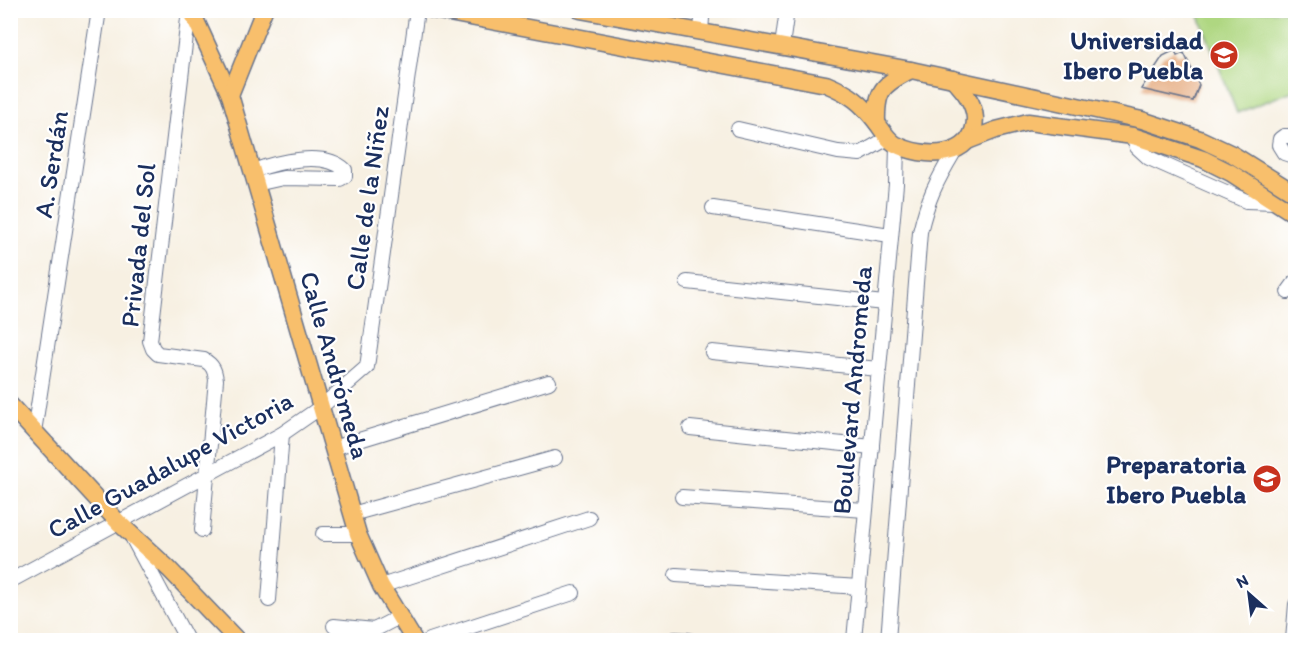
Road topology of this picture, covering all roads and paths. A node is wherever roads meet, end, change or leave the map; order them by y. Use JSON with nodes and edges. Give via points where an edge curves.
{"nodes":[{"id":1,"x":99,"y":10,"type":"edge"},
{"id":2,"x":190,"y":10,"type":"edge"},
{"id":3,"x":264,"y":10,"type":"edge"},
{"id":4,"x":417,"y":10,"type":"edge"},
{"id":5,"x":433,"y":10,"type":"edge"},
{"id":6,"x":580,"y":10,"type":"edge"},
{"id":7,"x":701,"y":10,"type":"edge"},
{"id":8,"x":787,"y":10,"type":"edge"},
{"id":9,"x":612,"y":13,"type":"edge"},
{"id":10,"x":701,"y":32,"type":"junction"},
{"id":11,"x":782,"y":46,"type":"junction"},
{"id":12,"x":911,"y":70,"type":"junction"},
{"id":13,"x":952,"y":79,"type":"junction"},
{"id":14,"x":230,"y":95,"type":"junction"},
{"id":15,"x":877,"y":123,"type":"junction"},
{"id":16,"x":738,"y":129,"type":"dead end"},
{"id":17,"x":1296,"y":136,"type":"edge"},
{"id":18,"x":970,"y":140,"type":"junction"},
{"id":19,"x":892,"y":141,"type":"junction"},
{"id":20,"x":954,"y":152,"type":"junction"},
{"id":21,"x":1296,"y":157,"type":"edge"},
{"id":22,"x":278,"y":162,"type":"junction"},
{"id":23,"x":254,"y":177,"type":"junction"},
{"id":24,"x":283,"y":178,"type":"junction"},
{"id":25,"x":1296,"y":194,"type":"edge"},
{"id":26,"x":713,"y":208,"type":"dead end"},
{"id":27,"x":1296,"y":215,"type":"edge"},
{"id":28,"x":890,"y":235,"type":"junction"},
{"id":29,"x":687,"y":282,"type":"dead end"},
{"id":30,"x":884,"y":303,"type":"junction"},
{"id":31,"x":712,"y":352,"type":"dead end"},
{"id":32,"x":878,"y":369,"type":"junction"},
{"id":33,"x":549,"y":382,"type":"dead end"},
{"id":34,"x":10,"y":405,"type":"edge"},
{"id":35,"x":321,"y":407,"type":"junction"},
{"id":36,"x":690,"y":428,"type":"dead end"},
{"id":37,"x":34,"y":432,"type":"junction"},
{"id":38,"x":282,"y":434,"type":"junction"},
{"id":39,"x":872,"y":447,"type":"junction"},
{"id":40,"x":333,"y":448,"type":"junction"},
{"id":41,"x":555,"y":458,"type":"dead end"},
{"id":42,"x":208,"y":474,"type":"junction"},
{"id":43,"x":682,"y":497,"type":"dead end"},
{"id":44,"x":865,"y":510,"type":"junction"},
{"id":45,"x":352,"y":514,"type":"junction"},
{"id":46,"x":589,"y":518,"type":"dead end"},
{"id":47,"x":124,"y":528,"type":"junction"},
{"id":48,"x":202,"y":530,"type":"dead end"},
{"id":49,"x":323,"y":534,"type":"dead end"},
{"id":50,"x":358,"y":534,"type":"junction"},
{"id":51,"x":676,"y":575,"type":"dead end"},
{"id":52,"x":10,"y":581,"type":"edge"},
{"id":53,"x":381,"y":586,"type":"junction"},
{"id":54,"x":859,"y":587,"type":"junction"},
{"id":55,"x":573,"y":593,"type":"dead end"},
{"id":56,"x":269,"y":600,"type":"dead end"},
{"id":57,"x":1296,"y":604,"type":"edge"},
{"id":58,"x":399,"y":616,"type":"junction"},
{"id":59,"x":334,"y":626,"type":"dead end"},
{"id":60,"x":187,"y":640,"type":"edge"},
{"id":61,"x":237,"y":640,"type":"edge"},
{"id":62,"x":414,"y":640,"type":"edge"},
{"id":63,"x":430,"y":640,"type":"edge"},
{"id":64,"x":854,"y":640,"type":"edge"},
{"id":65,"x":888,"y":640,"type":"edge"},
{"id":66,"x":1293,"y":640,"type":"edge"}],
"edges":[{"from":1,"to":37,"type":"street","name":"A. Serdán"},
{"from":2,"to":14,"type":"main road","name":"Calle Andrómeda"},
{"from":2,"to":42,"type":"street","name":"Privada del Sol","via":[[150,341],[158,354],[204,360],[215,371]]},
{"from":3,"to":14,"type":"main road"},
{"from":4,"to":35,"type":"street","name":"Calle de la Niñez","via":[[368,367]]},
{"from":5,"to":15,"type":"main road","via":[[826,84],[848,93]]},
{"from":6,"to":9,"type":"main road"},
{"from":7,"to":10,"type":"street"},
{"from":8,"to":11,"type":"street"},
{"from":9,"to":10,"type":"main road"},
{"from":10,"to":11,"type":"main road"},
{"from":11,"to":12,"type":"main road"},
{"from":12,"to":13,"type":"main road"},
{"from":12,"to":15,"type":"main road","via":[[884,88],[877,103]]},
{"from":13,"to":18,"type":"main road","via":[[975,109]]},
{"from":13,"to":25,"type":"main road","via":[[1142,120],[1200,138]]},
{"from":14,"to":23,"type":"main road","name":"Calle Andrómeda"},
{"from":15,"to":19,"type":"main road"},
{"from":16,"to":19,"type":"street","via":[[861,154]]},
{"from":17,"to":21,"type":"street","via":[[1284,136],[1279,145],[1284,153]]},
{"from":18,"to":20,"type":"main road"},
{"from":18,"to":27,"type":"main road","via":[[1028,122],[1133,136],[1203,159]]},
{"from":19,"to":20,"type":"main road","via":[[932,154]]},
{"from":19,"to":28,"type":"street","name":"Boulevard Andromeda","via":[[896,184]]},
{"from":20,"to":65,"type":"street","via":[[927,202],[920,232]]},
{"from":22,"to":23,"type":"street"},
{"from":22,"to":24,"type":"street"},
{"from":22,"to":24,"type":"street","via":[[332,162],[345,170],[345,176],[340,178]]},
{"from":23,"to":24,"type":"street"},
{"from":23,"to":35,"type":"main road","name":"Calle Andrómeda"},
{"from":26,"to":28,"type":"street"},
{"from":28,"to":30,"type":"street","name":"Boulevard Andromeda"},
{"from":29,"to":30,"type":"street"},
{"from":30,"to":32,"type":"street","name":"Boulevard Andromeda"},
{"from":31,"to":32,"type":"street"},
{"from":32,"to":39,"type":"street","name":"Boulevard Andromeda"},
{"from":33,"to":40,"type":"street"},
{"from":34,"to":37,"type":"main road"},
{"from":35,"to":38,"type":"street","name":"Calle Guadalupe Victoria"},
{"from":35,"to":40,"type":"main road","name":"Calle Andrómeda"},
{"from":36,"to":39,"type":"street"},
{"from":37,"to":47,"type":"main road"},
{"from":38,"to":42,"type":"street","name":"Calle Guadalupe Victoria"},
{"from":38,"to":56,"type":"street"},
{"from":39,"to":44,"type":"street","name":"Boulevard Andromeda"},
{"from":40,"to":45,"type":"main road","name":"Calle Andrómeda"},
{"from":41,"to":45,"type":"street"},
{"from":42,"to":47,"type":"street","name":"Calle Guadalupe Victoria"},
{"from":42,"to":48,"type":"street"},
{"from":43,"to":44,"type":"street"},
{"from":44,"to":54,"type":"street","name":"Boulevard Andromeda"},
{"from":45,"to":50,"type":"main road","name":"Calle Andrómeda"},
{"from":46,"to":53,"type":"street"},
{"from":47,"to":52,"type":"street","name":"Calle Guadalupe Victoria"},
{"from":47,"to":60,"type":"street"},
{"from":47,"to":61,"type":"main road"},
{"from":49,"to":50,"type":"street"},
{"from":50,"to":53,"type":"main road","name":"Calle Andrómeda"},
{"from":51,"to":54,"type":"street"},
{"from":53,"to":58,"type":"main road","name":"Calle Andrómeda"},
{"from":54,"to":64,"type":"street","name":"Boulevard Andromeda"},
{"from":55,"to":63,"type":"street"},
{"from":57,"to":66,"type":"street"},
{"from":58,"to":59,"type":"street","via":[[374,630]]},
{"from":58,"to":62,"type":"main road","name":"Calle Andrómeda"}]}
